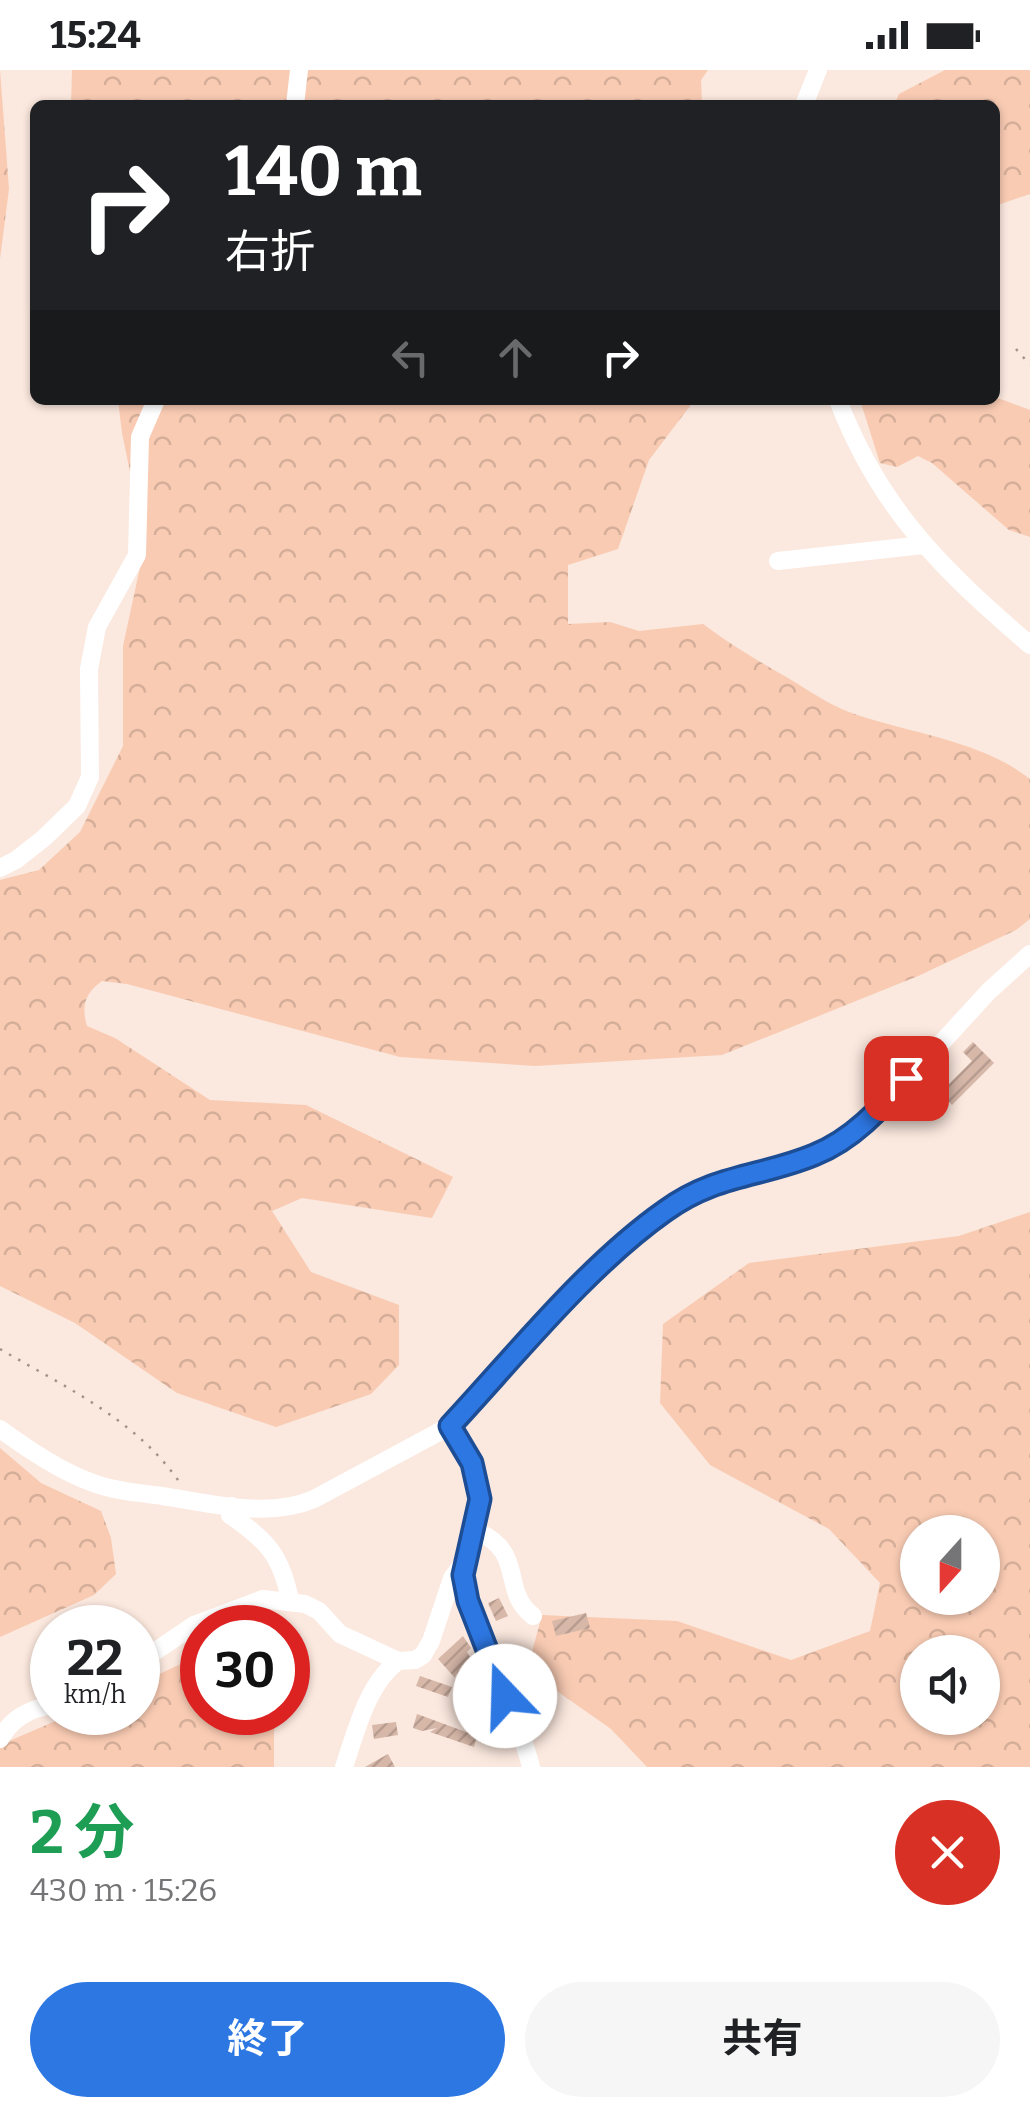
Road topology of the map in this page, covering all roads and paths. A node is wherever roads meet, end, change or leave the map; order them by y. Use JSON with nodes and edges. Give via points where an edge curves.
{"nodes":[{"id":1,"x":300,"y":70,"type":"edge"},
{"id":2,"x":818,"y":70,"type":"edge"},
{"id":3,"x":296,"y":100,"type":"edge"},
{"id":4,"x":806,"y":100,"type":"edge"},
{"id":5,"x":1016,"y":349,"type":"dead end"},
{"id":6,"x":1030,"y":365,"type":"edge"},
{"id":7,"x":154,"y":405,"type":"edge"},
{"id":8,"x":840,"y":405,"type":"edge"},
{"id":9,"x":924,"y":545,"type":"junction"},
{"id":10,"x":778,"y":561,"type":"dead end"},
{"id":11,"x":1030,"y":645,"type":"edge"},
{"id":12,"x":0,"y":868,"type":"edge"},
{"id":13,"x":1030,"y":954,"type":"edge"},
{"id":14,"x":0,"y":1349,"type":"edge"},
{"id":15,"x":450,"y":1426,"type":"junction"},
{"id":16,"x":0,"y":1430,"type":"edge"},
{"id":17,"x":192,"y":1501,"type":"junction"},
{"id":18,"x":232,"y":1506,"type":"junction"},
{"id":19,"x":474,"y":1530,"type":"junction"},
{"id":20,"x":466,"y":1559,"type":"junction"},
{"id":21,"x":290,"y":1600,"type":"junction"},
{"id":22,"x":533,"y":1616,"type":"dead end"},
{"id":23,"x":160,"y":1647,"type":"edge"},
{"id":24,"x":398,"y":1661,"type":"junction"},
{"id":25,"x":30,"y":1711,"type":"edge"},
{"id":26,"x":0,"y":1738,"type":"edge"},
{"id":27,"x":344,"y":1767,"type":"edge"},
{"id":28,"x":531,"y":1767,"type":"edge"}],
"edges":[{"from":1,"to":3,"type":"street"},
{"from":2,"to":4,"type":"street"},
{"from":5,"to":6,"type":"path"},
{"from":7,"to":12,"type":"street","via":[[140,437],[137,555],[96,626],[89,669],[90,777],[76,806]]},
{"from":8,"to":9,"type":"street","via":[[876,479]]},
{"from":9,"to":10,"type":"street"},
{"from":9,"to":11,"type":"street"},
{"from":13,"to":15,"type":"street","via":[[879,1112],[838,1142],[799,1161],[718,1182],[654,1220]]},
{"from":14,"to":17,"type":"path","via":[[114,1417],[168,1465]]},
{"from":15,"to":18,"type":"street","via":[[296,1506]]},
{"from":15,"to":19,"type":"street","via":[[478,1480]]},
{"from":16,"to":17,"type":"street","via":[[98,1485]]},
{"from":17,"to":18,"type":"street"},
{"from":18,"to":21,"type":"street","via":[[230,1515],[268,1546]]},
{"from":19,"to":20,"type":"street"},
{"from":19,"to":22,"type":"street","via":[[505,1551],[520,1603]]},
{"from":20,"to":24,"type":"street","via":[[452,1578],[424,1655]]},
{"from":20,"to":28,"type":"street","via":[[468,1601]]},
{"from":21,"to":23,"type":"street","via":[[263,1599],[194,1625]]},
{"from":21,"to":24,"type":"street","via":[[319,1612],[340,1634]]},
{"from":24,"to":27,"type":"street","via":[[365,1710]]},
{"from":25,"to":26,"type":"street"}]}
